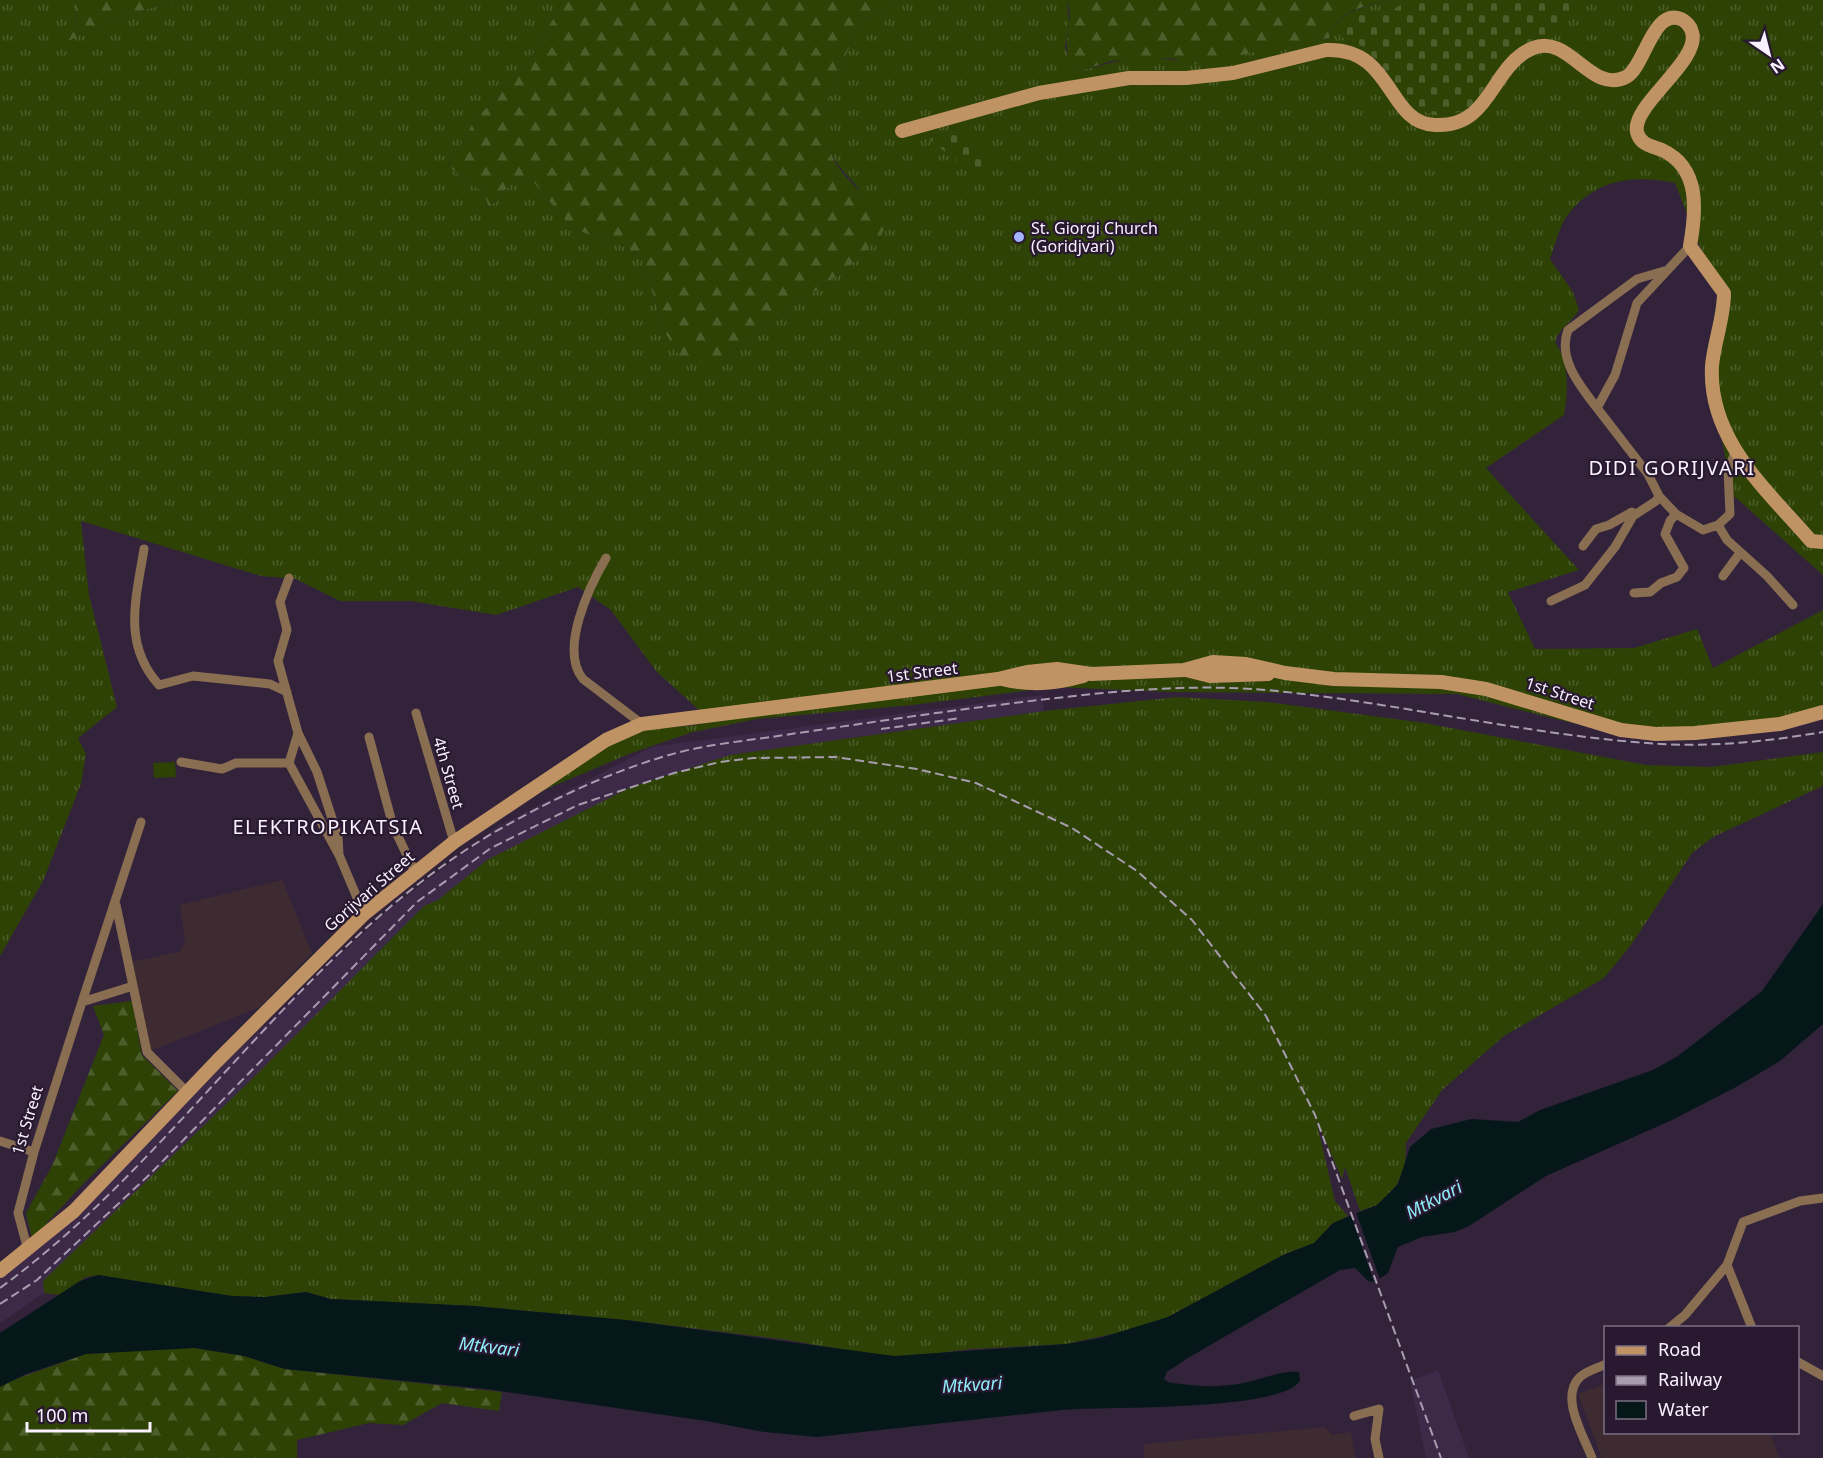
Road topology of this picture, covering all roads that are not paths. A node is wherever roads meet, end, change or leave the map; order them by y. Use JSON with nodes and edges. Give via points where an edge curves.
{"nodes":[{"id":1,"x":902,"y":131,"type":"dead end"},
{"id":2,"x":1690,"y":246,"type":"junction"},
{"id":3,"x":1664,"y":271,"type":"junction"},
{"id":4,"x":1597,"y":408,"type":"junction"},
{"id":5,"x":1735,"y":453,"type":"junction"},
{"id":6,"x":1657,"y":498,"type":"junction"},
{"id":7,"x":1676,"y":514,"type":"junction"},
{"id":8,"x":1718,"y":525,"type":"junction"},
{"id":9,"x":1823,"y":542,"type":"edge"},
{"id":10,"x":1583,"y":546,"type":"dead end"},
{"id":11,"x":144,"y":549,"type":"dead end"},
{"id":12,"x":1740,"y":553,"type":"junction"},
{"id":13,"x":606,"y":558,"type":"dead end"},
{"id":14,"x":1723,"y":576,"type":"dead end"},
{"id":15,"x":289,"y":578,"type":"dead end"},
{"id":16,"x":1634,"y":593,"type":"dead end"},
{"id":17,"x":1551,"y":601,"type":"dead end"},
{"id":18,"x":1793,"y":605,"type":"dead end"},
{"id":19,"x":286,"y":692,"type":"junction"},
{"id":20,"x":850,"y":697,"type":"joint"},
{"id":21,"x":1823,"y":712,"type":"edge"},
{"id":22,"x":416,"y":713,"type":"dead end"},
{"id":23,"x":642,"y":724,"type":"junction"},
{"id":24,"x":298,"y":733,"type":"junction"},
{"id":25,"x":369,"y":737,"type":"dead end"},
{"id":26,"x":181,"y":762,"type":"dead end"},
{"id":27,"x":289,"y":764,"type":"junction"},
{"id":28,"x":141,"y":822,"type":"dead end"},
{"id":29,"x":454,"y":842,"type":"junction"},
{"id":30,"x":339,"y":855,"type":"junction"},
{"id":31,"x":415,"y":872,"type":"junction"},
{"id":32,"x":116,"y":905,"type":"junction"},
{"id":33,"x":364,"y":914,"type":"junction"},
{"id":34,"x":133,"y":986,"type":"junction"},
{"id":35,"x":82,"y":1002,"type":"junction"},
{"id":36,"x":187,"y":1092,"type":"junction"},
{"id":37,"x":0,"y":1141,"type":"edge"},
{"id":38,"x":34,"y":1152,"type":"junction"},
{"id":39,"x":1823,"y":1198,"type":"edge"},
{"id":40,"x":28,"y":1250,"type":"junction"},
{"id":41,"x":1727,"y":1265,"type":"junction"},
{"id":42,"x":0,"y":1271,"type":"edge"},
{"id":43,"x":1671,"y":1326,"type":"edge"},
{"id":44,"x":1751,"y":1326,"type":"edge"},
{"id":45,"x":1799,"y":1363,"type":"edge"},
{"id":46,"x":1604,"y":1364,"type":"edge"},
{"id":47,"x":1823,"y":1376,"type":"edge"},
{"id":48,"x":1354,"y":1416,"type":"dead end"},
{"id":49,"x":1379,"y":1458,"type":"edge"},
{"id":50,"x":1592,"y":1458,"type":"edge"}],
"edges":[{"from":1,"to":2,"type":"main road","via":[[1056,90],[1129,78],[1233,73],[1342,49],[1367,58],[1410,115],[1434,125],[1465,121],[1517,59],[1531,49],[1544,44],[1557,47],[1608,80],[1621,80],[1630,75],[1642,58],[1661,22],[1680,18],[1693,33],[1692,45],[1638,118],[1637,132],[1642,141],[1673,157],[1693,187],[1696,211]]},
{"from":2,"to":3,"type":"street"},
{"from":2,"to":5,"type":"main road","via":[[1724,293],[1712,366],[1714,398],[1723,431]]},
{"from":3,"to":4,"type":"street","via":[[1637,303],[1616,375]]},
{"from":3,"to":4,"type":"street","via":[[1637,279],[1568,330],[1564,342],[1570,366]]},
{"from":4,"to":6,"type":"street","via":[[1648,474]]},
{"from":5,"to":8,"type":"street","via":[[1728,469],[1730,514]]},
{"from":5,"to":9,"type":"main road","via":[[1811,542]]},
{"from":6,"to":7,"type":"street"},
{"from":6,"to":10,"type":"street","via":[[1596,529]]},
{"from":6,"to":17,"type":"street","via":[[1633,516],[1585,585]]},
{"from":7,"to":8,"type":"street","via":[[1703,530]]},
{"from":7,"to":16,"type":"street","via":[[1665,534],[1684,568],[1677,577],[1650,592]]},
{"from":8,"to":12,"type":"street"},
{"from":11,"to":19,"type":"street","via":[[136,598],[135,643],[159,685],[193,676],[270,684]]},
{"from":12,"to":14,"type":"street"},
{"from":12,"to":18,"type":"street"},
{"from":13,"to":23,"type":"street","via":[[583,609],[572,659],[583,678]]},
{"from":15,"to":19,"type":"street","via":[[280,602],[287,630],[278,661]]},
{"from":19,"to":24,"type":"street"},
{"from":20,"to":21,"type":"main road","name":"1st Street","via":[[1057,669],[1091,674],[1184,670],[1210,675],[1284,673],[1334,679],[1441,682],[1486,689],[1621,730],[1656,734],[1780,724]]},
{"from":20,"to":23,"type":"main road","name":"Gorijvari Street"},
{"from":22,"to":29,"type":"street","name":"4th Street"},
{"from":23,"to":29,"type":"main road","name":"Gorijvari Street","via":[[606,740]]},
{"from":24,"to":27,"type":"street"},
{"from":24,"to":30,"type":"street","via":[[317,772],[338,837]]},
{"from":25,"to":31,"type":"street","via":[[393,826]]},
{"from":26,"to":27,"type":"street","via":[[222,769],[236,763]]},
{"from":27,"to":30,"type":"street"},
{"from":28,"to":32,"type":"street","name":"1st Street"},
{"from":29,"to":31,"type":"main road","name":"Gorijvari Street"},
{"from":30,"to":33,"type":"street"},
{"from":31,"to":33,"type":"main road","name":"Gorijvari Street"},
{"from":32,"to":34,"type":"street"},
{"from":32,"to":35,"type":"street","name":"1st Street"},
{"from":33,"to":36,"type":"main road","name":"Gorijvari Street"},
{"from":34,"to":35,"type":"street"},
{"from":34,"to":36,"type":"street","via":[[147,1052]]},
{"from":35,"to":38,"type":"street","name":"1st Street"},
{"from":36,"to":40,"type":"main road","name":"Gorijvari Street","via":[[89,1196]]},
{"from":37,"to":38,"type":"street"},
{"from":38,"to":40,"type":"street","name":"1st Street","via":[[18,1213]]},
{"from":39,"to":41,"type":"street","via":[[1800,1201],[1743,1222]]},
{"from":40,"to":42,"type":"main road","name":"Gorijvari Street"},
{"from":41,"to":43,"type":"street"},
{"from":41,"to":44,"type":"street"},
{"from":45,"to":47,"type":"street"},
{"from":46,"to":50,"type":"street","via":[[1581,1376],[1572,1387],[1572,1405]]},
{"from":48,"to":49,"type":"street","via":[[1379,1409],[1375,1439]]}]}
